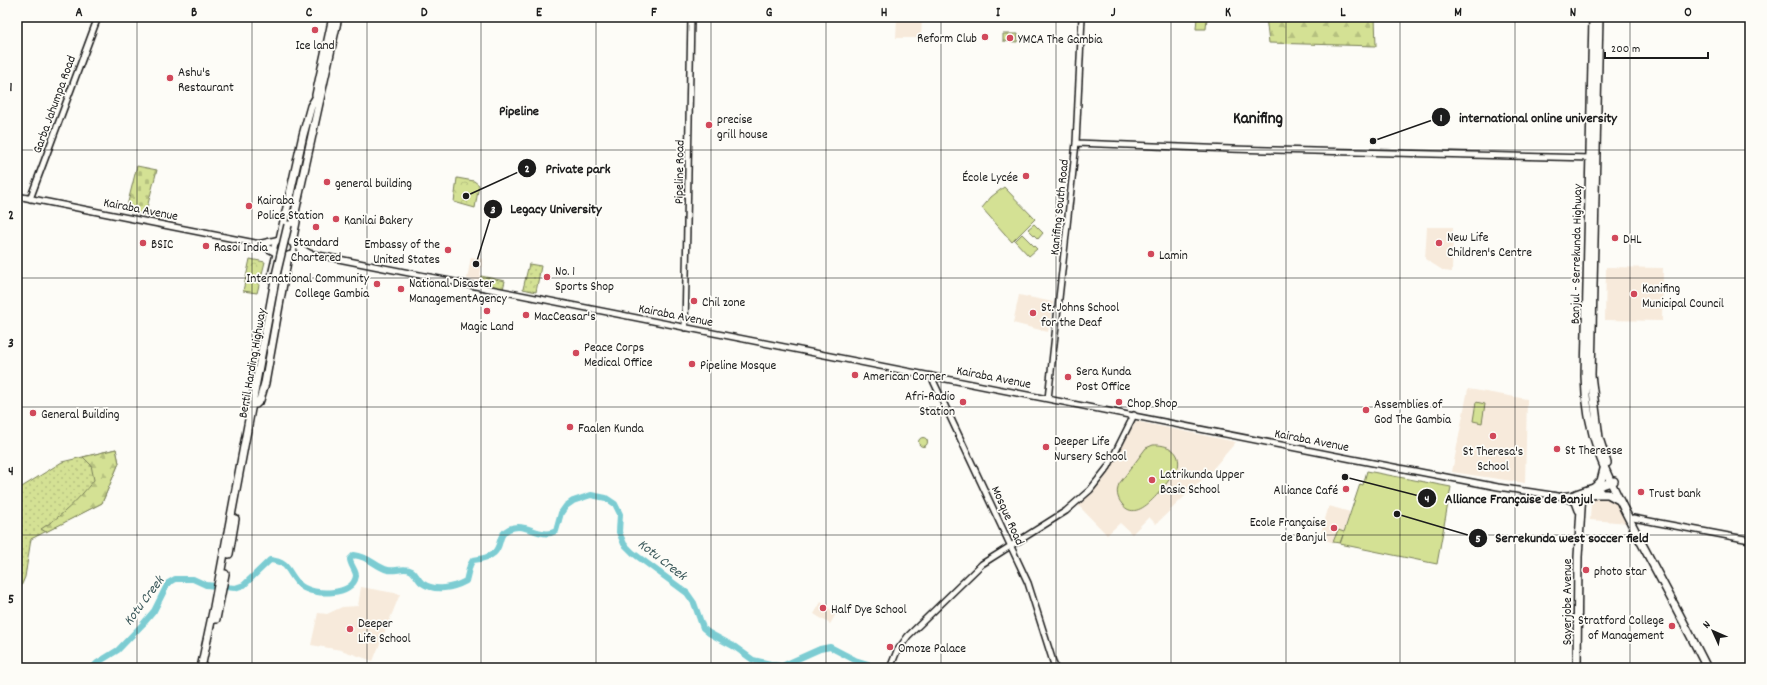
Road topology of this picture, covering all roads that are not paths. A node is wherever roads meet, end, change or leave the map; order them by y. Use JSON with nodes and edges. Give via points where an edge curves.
{"nodes":[{"id":1,"x":98,"y":17,"type":"edge"},
{"id":2,"x":333,"y":17,"type":"edge"},
{"id":3,"x":338,"y":17,"type":"edge"},
{"id":4,"x":691,"y":17,"type":"edge"},
{"id":5,"x":1082,"y":17,"type":"edge"},
{"id":6,"x":1592,"y":17,"type":"edge"},
{"id":7,"x":1599,"y":17,"type":"edge"},
{"id":8,"x":318,"y":98,"type":"junction"},
{"id":9,"x":1076,"y":143,"type":"junction"},
{"id":10,"x":1592,"y":158,"type":"junction"},
{"id":11,"x":17,"y":196,"type":"edge"},
{"id":12,"x":30,"y":198,"type":"junction"},
{"id":13,"x":279,"y":240,"type":"junction"},
{"id":14,"x":292,"y":242,"type":"junction"},
{"id":15,"x":260,"y":244,"type":"junction"},
{"id":16,"x":276,"y":253,"type":"junction"},
{"id":17,"x":308,"y":254,"type":"junction"},
{"id":18,"x":289,"y":256,"type":"junction"},
{"id":19,"x":685,"y":328,"type":"junction"},
{"id":20,"x":931,"y":376,"type":"junction"},
{"id":21,"x":1048,"y":399,"type":"junction"},
{"id":22,"x":254,"y":404,"type":"junction"},
{"id":23,"x":1134,"y":416,"type":"junction"},
{"id":24,"x":1604,"y":469,"type":"junction"},
{"id":25,"x":1613,"y":484,"type":"junction"},
{"id":26,"x":1593,"y":491,"type":"junction"},
{"id":27,"x":1579,"y":497,"type":"junction"},
{"id":28,"x":1619,"y":500,"type":"junction"},
{"id":29,"x":1632,"y":518,"type":"junction"},
{"id":30,"x":1750,"y":540,"type":"edge"},
{"id":31,"x":1012,"y":547,"type":"junction"},
{"id":32,"x":219,"y":594,"type":"junction"},
{"id":33,"x":201,"y":668,"type":"edge"},
{"id":34,"x":206,"y":668,"type":"edge"},
{"id":35,"x":890,"y":668,"type":"edge"},
{"id":36,"x":1055,"y":668,"type":"edge"},
{"id":37,"x":1577,"y":668,"type":"edge"},
{"id":38,"x":1707,"y":668,"type":"edge"},
{"id":39,"x":1712,"y":668,"type":"edge"}],
"edges":[{"from":1,"to":12,"type":"street","name":"Garba Jahumpa Road"},
{"from":2,"to":8,"type":"main road","name":"Bertil Harding Highway"},
{"from":3,"to":8,"type":"main road","name":"Bertil Harding Highway"},
{"from":4,"to":19,"type":"street","name":"Pipeline Road"},
{"from":5,"to":9,"type":"street","name":"Kanifing South Road"},
{"from":6,"to":10,"type":"main road","name":"Banjul - Serrekunda Highway"},
{"from":7,"to":10,"type":"main road","name":"Banjul - Serrekunda Highway"},
{"from":8,"to":13,"type":"main road","via":[[311,106]]},
{"from":8,"to":14,"type":"main road","via":[[322,108]]},
{"from":8,"to":22,"type":"main road","name":"Bertil Harding Highway"},
{"from":9,"to":10,"type":"street"},
{"from":9,"to":21,"type":"street","name":"Kanifing South Road"},
{"from":10,"to":24,"type":"main road","name":"Banjul - Serrekunda Highway","via":[[1585,389],[1592,434]]},
{"from":10,"to":25,"type":"main road","name":"Banjul - Serrekunda Highway","via":[[1591,375],[1599,438]]},
{"from":11,"to":12,"type":"street","name":"Kairaba Avenue"},
{"from":12,"to":15,"type":"street","name":"Kairaba Avenue"},
{"from":13,"to":14,"type":"street","via":[[286,238]]},
{"from":13,"to":15,"type":"main road"},
{"from":13,"to":16,"type":"street","via":[[274,246]]},
{"from":14,"to":17,"type":"main road"},
{"from":14,"to":18,"type":"street","via":[[294,250]]},
{"from":15,"to":16,"type":"main road"},
{"from":16,"to":18,"type":"street","via":[[282,257]]},
{"from":16,"to":22,"type":"main road","via":[[252,382]]},
{"from":17,"to":18,"type":"main road"},
{"from":17,"to":19,"type":"street","name":"Kairaba Avenue"},
{"from":18,"to":22,"type":"main road","via":[[265,383],[260,400]]},
{"from":19,"to":20,"type":"street","name":"Kairaba Avenue"},
{"from":20,"to":21,"type":"street","name":"Kairaba Avenue"},
{"from":20,"to":31,"type":"street","name":"Mosque Road"},
{"from":21,"to":23,"type":"street","name":"Kairaba Avenue"},
{"from":22,"to":32,"type":"main road","name":"Bertil Harding Highway"},
{"from":23,"to":27,"type":"street","name":"Kairaba Avenue","via":[[1498,487]]},
{"from":23,"to":31,"type":"street","via":[[1108,467],[1090,490],[1066,511]]},
{"from":24,"to":25,"type":"main road","name":"Banjul - Serrekunda Highway"},
{"from":24,"to":26,"type":"main road","via":[[1601,481]]},
{"from":25,"to":26,"type":"main road"},
{"from":25,"to":28,"type":"main road"},
{"from":25,"to":29,"type":"main road"},
{"from":26,"to":27,"type":"main road"},
{"from":26,"to":28,"type":"main road","via":[[1608,494]]},
{"from":27,"to":37,"type":"main road","name":"Sayerjobe Avenue"},
{"from":28,"to":38,"type":"main road"},
{"from":29,"to":30,"type":"street"},
{"from":29,"to":39,"type":"main road"},
{"from":31,"to":35,"type":"street","via":[[985,562],[919,624],[900,646]]},
{"from":31,"to":36,"type":"street","name":"Mosque Road","via":[[1032,594]]},
{"from":32,"to":33,"type":"main road","name":"Bertil Harding Highway"},
{"from":32,"to":34,"type":"main road","name":"Bertil Harding Highway"}]}
